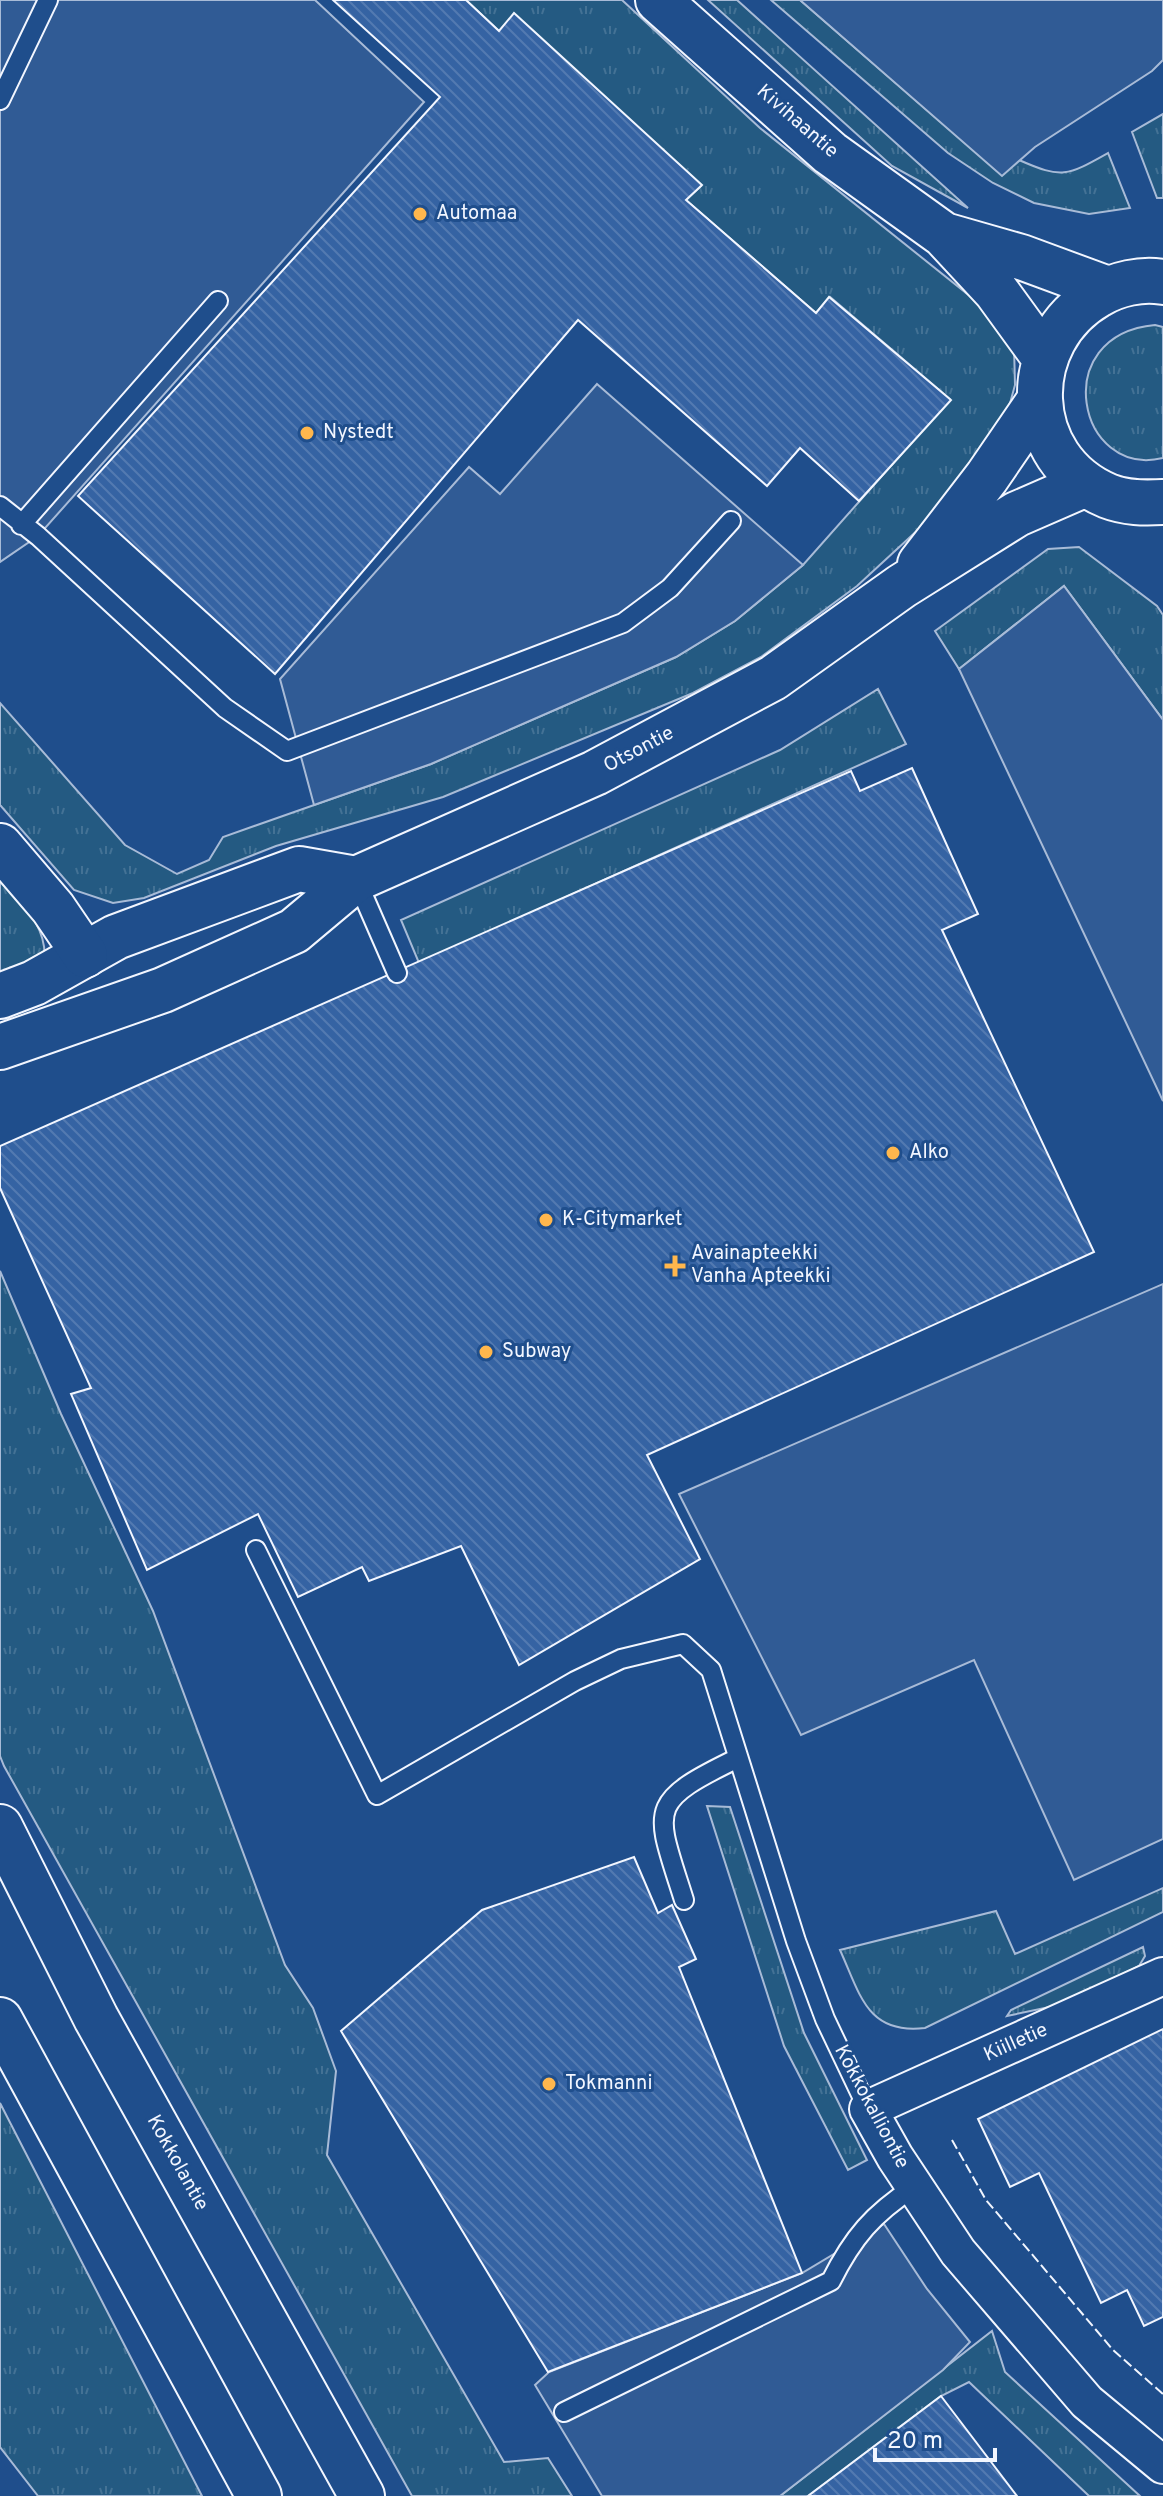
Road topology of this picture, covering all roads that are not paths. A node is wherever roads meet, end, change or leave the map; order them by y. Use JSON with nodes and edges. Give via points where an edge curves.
{"nodes":[{"id":1,"x":48,"y":0,"type":"edge"},
{"id":2,"x":658,"y":0,"type":"edge"},
{"id":3,"x":0,"y":100,"type":"edge"},
{"id":4,"x":944,"y":235,"type":"junction"},
{"id":5,"x":1161,"y":278,"type":"edge"},
{"id":6,"x":1108,"y":289,"type":"junction"},
{"id":7,"x":218,"y":301,"type":"dead end"},
{"id":8,"x":1044,"y":357,"type":"junction"},
{"id":9,"x":1039,"y":401,"type":"junction"},
{"id":10,"x":1086,"y":484,"type":"junction"},
{"id":11,"x":0,"y":506,"type":"edge"},
{"id":12,"x":1154,"y":512,"type":"edge"},
{"id":13,"x":731,"y":521,"type":"dead end"},
{"id":14,"x":21,"y":525,"type":"junction"},
{"id":15,"x":902,"y":586,"type":"junction"},
{"id":16,"x":0,"y":846,"type":"edge"},
{"id":17,"x":356,"y":879,"type":"junction"},
{"id":18,"x":85,"y":955,"type":"junction"},
{"id":19,"x":397,"y":973,"type":"dead end"},
{"id":20,"x":0,"y":996,"type":"edge"},
{"id":21,"x":109,"y":1008,"type":"junction"},
{"id":22,"x":0,"y":1047,"type":"edge"},
{"id":23,"x":256,"y":1550,"type":"dead end"},
{"id":24,"x":738,"y":1758,"type":"junction"},
{"id":25,"x":0,"y":1827,"type":"edge"},
{"id":26,"x":684,"y":1900,"type":"dead end"},
{"id":27,"x":1163,"y":1976,"type":"edge"},
{"id":28,"x":0,"y":2020,"type":"edge"},
{"id":29,"x":868,"y":2109,"type":"junction"},
{"id":30,"x":914,"y":2187,"type":"junction"},
{"id":31,"x":564,"y":2412,"type":"dead end"},
{"id":32,"x":1163,"y":2465,"type":"edge"},
{"id":33,"x":259,"y":2496,"type":"edge"},
{"id":34,"x":362,"y":2496,"type":"edge"}],
"edges":[{"from":1,"to":3,"type":"lane"},
{"from":2,"to":4,"type":"main road","name":"Kivihaantie","via":[[830,153]]},
{"from":4,"to":6,"type":"main road","name":"Kivihaantie"},
{"from":4,"to":8,"type":"main road","name":"Kivihaantie","via":[[996,291]]},
{"from":5,"to":6,"type":"main road"},
{"from":6,"to":8,"type":"main road","via":[[1080,305],[1059,328]]},
{"from":7,"to":14,"type":"lane"},
{"from":8,"to":9,"type":"main road"},
{"from":9,"to":10,"type":"main road","via":[[1046,433]]},
{"from":9,"to":15,"type":"main road","name":"Otsontie"},
{"from":10,"to":12,"type":"main road"},
{"from":10,"to":15,"type":"main road","name":"Otsontie","via":[[1017,514]]},
{"from":11,"to":14,"type":"lane"},
{"from":13,"to":14,"type":"lane","via":[[670,588],[623,623],[287,751],[225,708]]},
{"from":15,"to":17,"type":"main road","name":"Otsontie","via":[[773,678],[595,773]]},
{"from":16,"to":18,"type":"main road"},
{"from":17,"to":18,"type":"main road","via":[[299,869],[116,937]]},
{"from":17,"to":19,"type":"lane"},
{"from":17,"to":21,"type":"main road","name":"Otsontie","via":[[294,931],[163,990]]},
{"from":18,"to":20,"type":"main road"},
{"from":18,"to":21,"type":"main road"},
{"from":21,"to":22,"type":"main road","name":"Otsontie"},
{"from":23,"to":24,"type":"lane","name":"Kokkokalliontie","via":[[377,1795],[575,1681],[621,1659],[683,1644],[711,1670]]},
{"from":24,"to":26,"type":"lane","via":[[688,1782],[669,1801],[660,1825]]},
{"from":24,"to":29,"type":"lane","name":"Kokkokalliontie","via":[[805,1967]]},
{"from":25,"to":34,"type":"main road","name":"Kokkolantie","via":[[96,2018]]},
{"from":27,"to":29,"type":"street","name":"Kiilletie"},
{"from":28,"to":33,"type":"main road"},
{"from":29,"to":30,"type":"street","name":"Kokkokalliontie"},
{"from":30,"to":31,"type":"lane","via":[[879,2209],[847,2249],[831,2281]]},
{"from":30,"to":32,"type":"street","name":"Kokkokalliontie","via":[[958,2252],[1087,2402]]}]}
